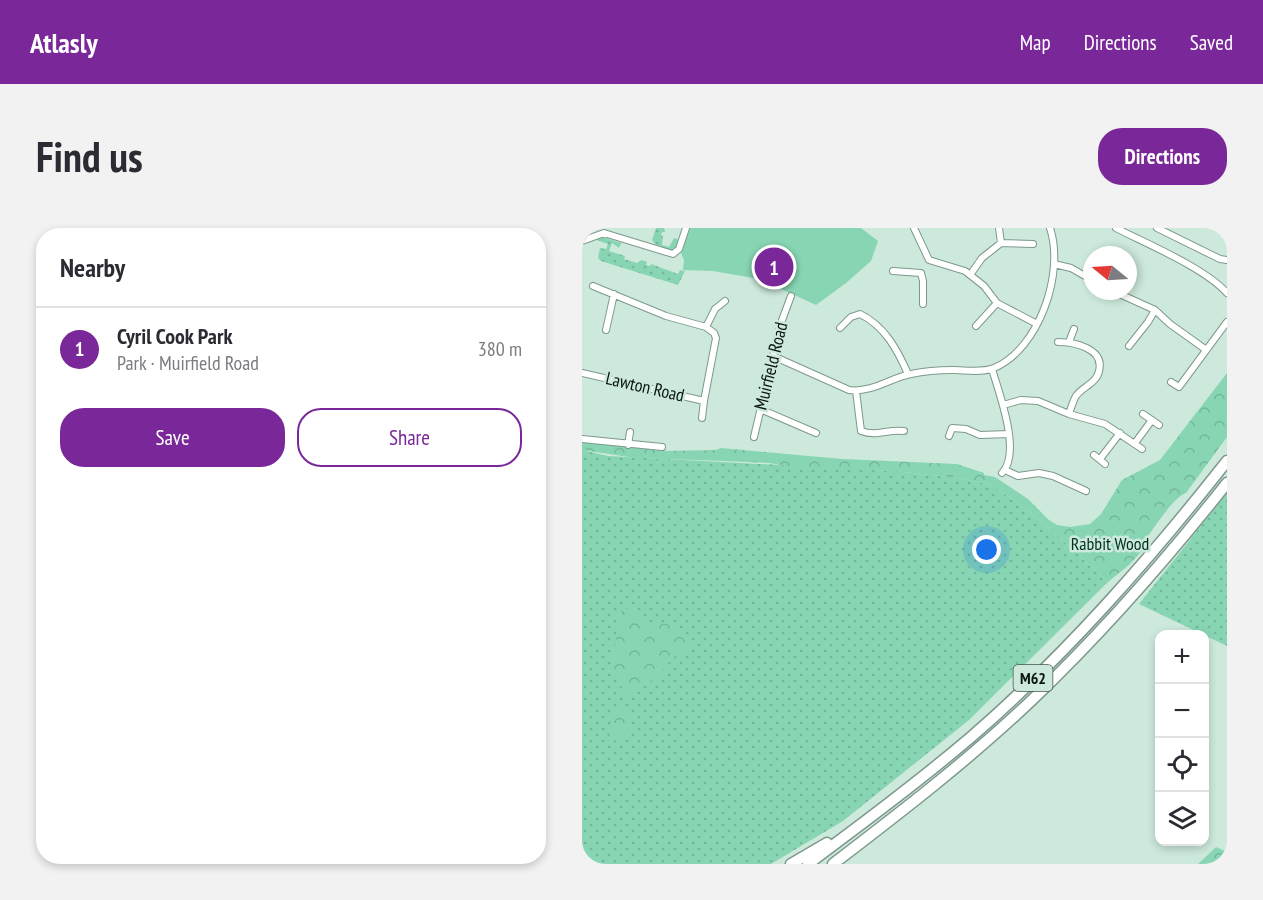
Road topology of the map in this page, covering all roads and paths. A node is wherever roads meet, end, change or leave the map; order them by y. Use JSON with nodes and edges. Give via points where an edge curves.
{"nodes":[{"id":1,"x":686,"y":228,"type":"edge"},
{"id":2,"x":914,"y":228,"type":"edge"},
{"id":3,"x":999,"y":228,"type":"edge"},
{"id":4,"x":1050,"y":228,"type":"edge"},
{"id":5,"x":1116,"y":228,"type":"edge"},
{"id":6,"x":1157,"y":228,"type":"edge"},
{"id":7,"x":582,"y":242,"type":"edge"},
{"id":8,"x":1001,"y":243,"type":"junction"},
{"id":9,"x":1033,"y":244,"type":"dead end"},
{"id":10,"x":929,"y":260,"type":"junction"},
{"id":11,"x":1227,"y":260,"type":"edge"},
{"id":12,"x":1054,"y":264,"type":"junction"},
{"id":13,"x":893,"y":271,"type":"dead end"},
{"id":14,"x":921,"y":273,"type":"junction"},
{"id":15,"x":970,"y":275,"type":"junction"},
{"id":16,"x":1083,"y":275,"type":"edge"},
{"id":17,"x":593,"y":286,"type":"dead end"},
{"id":18,"x":1227,"y":293,"type":"edge"},
{"id":19,"x":614,"y":294,"type":"junction"},
{"id":20,"x":791,"y":296,"type":"dead end"},
{"id":21,"x":1133,"y":300,"type":"edge"},
{"id":22,"x":725,"y":301,"type":"dead end"},
{"id":23,"x":997,"y":303,"type":"junction"},
{"id":24,"x":923,"y":304,"type":"dead end"},
{"id":25,"x":1155,"y":310,"type":"junction"},
{"id":26,"x":1227,"y":322,"type":"edge"},
{"id":27,"x":1037,"y":324,"type":"junction"},
{"id":28,"x":976,"y":326,"type":"dead end"},
{"id":29,"x":706,"y":327,"type":"junction"},
{"id":30,"x":840,"y":328,"type":"dead end"},
{"id":31,"x":1074,"y":329,"type":"dead end"},
{"id":32,"x":606,"y":330,"type":"dead end"},
{"id":33,"x":1058,"y":342,"type":"dead end"},
{"id":34,"x":1069,"y":342,"type":"junction"},
{"id":35,"x":1129,"y":346,"type":"dead end"},
{"id":36,"x":1205,"y":349,"type":"junction"},
{"id":37,"x":773,"y":356,"type":"junction"},
{"id":38,"x":992,"y":369,"type":"junction"},
{"id":39,"x":582,"y":373,"type":"edge"},
{"id":40,"x":908,"y":374,"type":"junction"},
{"id":41,"x":1171,"y":382,"type":"dead end"},
{"id":42,"x":856,"y":391,"type":"junction"},
{"id":43,"x":704,"y":401,"type":"junction"},
{"id":44,"x":1003,"y":405,"type":"junction"},
{"id":45,"x":760,"y":409,"type":"junction"},
{"id":46,"x":1069,"y":414,"type":"junction"},
{"id":47,"x":1143,"y":414,"type":"dead end"},
{"id":48,"x":702,"y":418,"type":"dead end"},
{"id":49,"x":1152,"y":420,"type":"junction"},
{"id":50,"x":946,"y":422,"type":"dead end"},
{"id":51,"x":1159,"y":425,"type":"dead end"},
{"id":52,"x":952,"y":428,"type":"junction"},
{"id":53,"x":904,"y":431,"type":"dead end"},
{"id":54,"x":630,"y":432,"type":"dead end"},
{"id":55,"x":816,"y":433,"type":"dead end"},
{"id":56,"x":1120,"y":433,"type":"junction"},
{"id":57,"x":1009,"y":434,"type":"junction"},
{"id":58,"x":949,"y":436,"type":"dead end"},
{"id":59,"x":754,"y":437,"type":"dead end"},
{"id":60,"x":582,"y":439,"type":"edge"},
{"id":61,"x":1135,"y":444,"type":"junction"},
{"id":62,"x":628,"y":445,"type":"junction"},
{"id":63,"x":662,"y":447,"type":"dead end"},
{"id":64,"x":1142,"y":448,"type":"dead end"},
{"id":65,"x":1094,"y":455,"type":"dead end"},
{"id":66,"x":1227,"y":460,"type":"edge"},
{"id":67,"x":1227,"y":483,"type":"edge"},
{"id":68,"x":1086,"y":490,"type":"dead end"},
{"id":69,"x":877,"y":812,"type":"junction"},
{"id":70,"x":900,"y":813,"type":"junction"},
{"id":71,"x":791,"y":864,"type":"edge"},
{"id":72,"x":808,"y":864,"type":"edge"},
{"id":73,"x":832,"y":864,"type":"edge"},
{"id":74,"x":838,"y":864,"type":"edge"}],
"edges":[{"from":1,"to":7,"type":"street","via":[[679,249],[673,254],[604,233]]},
{"from":2,"to":10,"type":"street"},
{"from":3,"to":8,"type":"street"},
{"from":4,"to":12,"type":"street"},
{"from":5,"to":18,"type":"street","via":[[1194,268]]},
{"from":6,"to":11,"type":"street"},
{"from":8,"to":9,"type":"street"},
{"from":8,"to":15,"type":"street","via":[[982,258]]},
{"from":10,"to":14,"type":"street"},
{"from":10,"to":15,"type":"street"},
{"from":12,"to":16,"type":"street"},
{"from":12,"to":27,"type":"street","via":[[1050,295]]},
{"from":13,"to":14,"type":"street"},
{"from":14,"to":24,"type":"street"},
{"from":15,"to":23,"type":"street"},
{"from":17,"to":19,"type":"street"},
{"from":19,"to":29,"type":"street","via":[[666,316]]},
{"from":19,"to":32,"type":"street"},
{"from":20,"to":37,"type":"street","name":"Muirfield Road"},
{"from":21,"to":25,"type":"street"},
{"from":22,"to":29,"type":"street","via":[[715,309]]},
{"from":23,"to":27,"type":"street"},
{"from":23,"to":28,"type":"street"},
{"from":25,"to":35,"type":"street"},
{"from":25,"to":36,"type":"street"},
{"from":26,"to":36,"type":"street"},
{"from":27,"to":38,"type":"street","via":[[1010,359]]},
{"from":29,"to":43,"type":"street","name":"Lawton Road","via":[[716,338]]},
{"from":30,"to":40,"type":"street","via":[[851,317],[867,317],[897,349]]},
{"from":31,"to":34,"type":"street"},
{"from":33,"to":34,"type":"street"},
{"from":34,"to":46,"type":"street","via":[[1091,350],[1100,372],[1077,395]]},
{"from":36,"to":41,"type":"street","via":[[1179,387]]},
{"from":37,"to":42,"type":"street"},
{"from":37,"to":45,"type":"street","name":"Muirfield Road"},
{"from":38,"to":40,"type":"street"},
{"from":38,"to":44,"type":"street"},
{"from":39,"to":43,"type":"street","name":"Lawton Road"},
{"from":40,"to":42,"type":"street"},
{"from":42,"to":53,"type":"street","via":[[861,431]]},
{"from":43,"to":48,"type":"street"},
{"from":44,"to":46,"type":"street","via":[[1038,401]]},
{"from":44,"to":57,"type":"street"},
{"from":45,"to":55,"type":"street"},
{"from":45,"to":59,"type":"street","name":"Muirfield Road"},
{"from":46,"to":56,"type":"street","via":[[1105,424]]},
{"from":47,"to":49,"type":"street"},
{"from":49,"to":51,"type":"street"},
{"from":49,"to":61,"type":"street"},
{"from":50,"to":52,"type":"street"},
{"from":52,"to":57,"type":"street","via":[[980,435]]},
{"from":52,"to":58,"type":"street"},
{"from":54,"to":62,"type":"street"},
{"from":56,"to":61,"type":"street"},
{"from":56,"to":65,"type":"street","via":[[1103,461]]},
{"from":57,"to":68,"type":"street","via":[[1010,449],[1003,472],[1018,476],[1046,474]]},
{"from":60,"to":62,"type":"street"},
{"from":61,"to":64,"type":"street"},
{"from":62,"to":63,"type":"street"},
{"from":66,"to":69,"type":"highway","number":"M62","via":[[1165,539],[1068,645],[970,737]]},
{"from":67,"to":70,"type":"highway","number":"M62","via":[[1153,574],[1081,651],[978,749]]},
{"from":69,"to":71,"type":"highway"},
{"from":69,"to":72,"type":"highway","number":"M62"},
{"from":70,"to":73,"type":"highway","number":"M62"},
{"from":70,"to":74,"type":"highway"}]}
